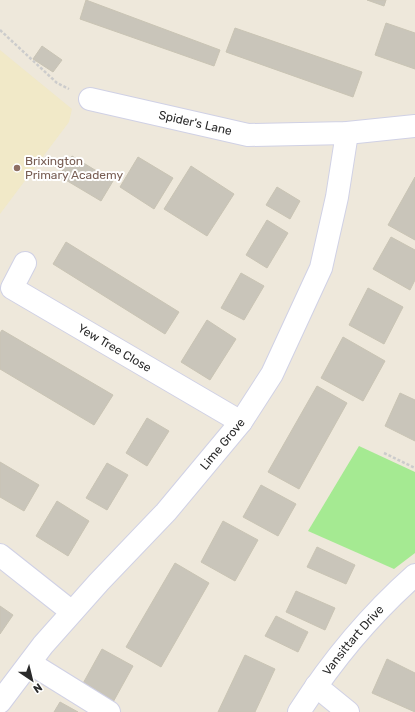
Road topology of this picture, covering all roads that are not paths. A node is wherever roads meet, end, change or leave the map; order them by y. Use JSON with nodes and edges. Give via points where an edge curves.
{"nodes":[{"id":1,"x":90,"y":99,"type":"road end"},
{"id":2,"x":415,"y":126,"type":"edge"},
{"id":3,"x":347,"y":133,"type":"junction"},
{"id":4,"x":25,"y":263,"type":"dead end"},
{"id":5,"x":241,"y":422,"type":"junction"},
{"id":6,"x":0,"y":555,"type":"edge"},
{"id":7,"x":415,"y":575,"type":"edge"},
{"id":8,"x":72,"y":612,"type":"junction"},
{"id":9,"x":30,"y":663,"type":"junction"},
{"id":10,"x":316,"y":686,"type":"junction"},
{"id":11,"x":0,"y":702,"type":"edge"},
{"id":12,"x":109,"y":712,"type":"edge"},
{"id":13,"x":299,"y":712,"type":"edge"},
{"id":14,"x":348,"y":712,"type":"edge"}],
"edges":[{"from":1,"to":3,"type":"street","name":"Spider's Lane","via":[[248,135]]},
{"from":2,"to":3,"type":"street","name":"Spider's Lane"},
{"from":3,"to":5,"type":"street","name":"Lime Grove","via":[[337,197],[321,268],[272,374]]},
{"from":4,"to":5,"type":"street","name":"Yew Tree Close","via":[[12,288]]},
{"from":5,"to":8,"type":"street","name":"Lime Grove","via":[[166,512]]},
{"from":6,"to":8,"type":"street"},
{"from":7,"to":10,"type":"street","name":"Vansittart Drive","via":[[356,635]]},
{"from":8,"to":9,"type":"street","name":"Lime Grove"},
{"from":9,"to":11,"type":"street","name":"Lime Grove"},
{"from":9,"to":12,"type":"street"},
{"from":10,"to":13,"type":"street","name":"Vansittart Drive"},
{"from":10,"to":14,"type":"street"}]}
